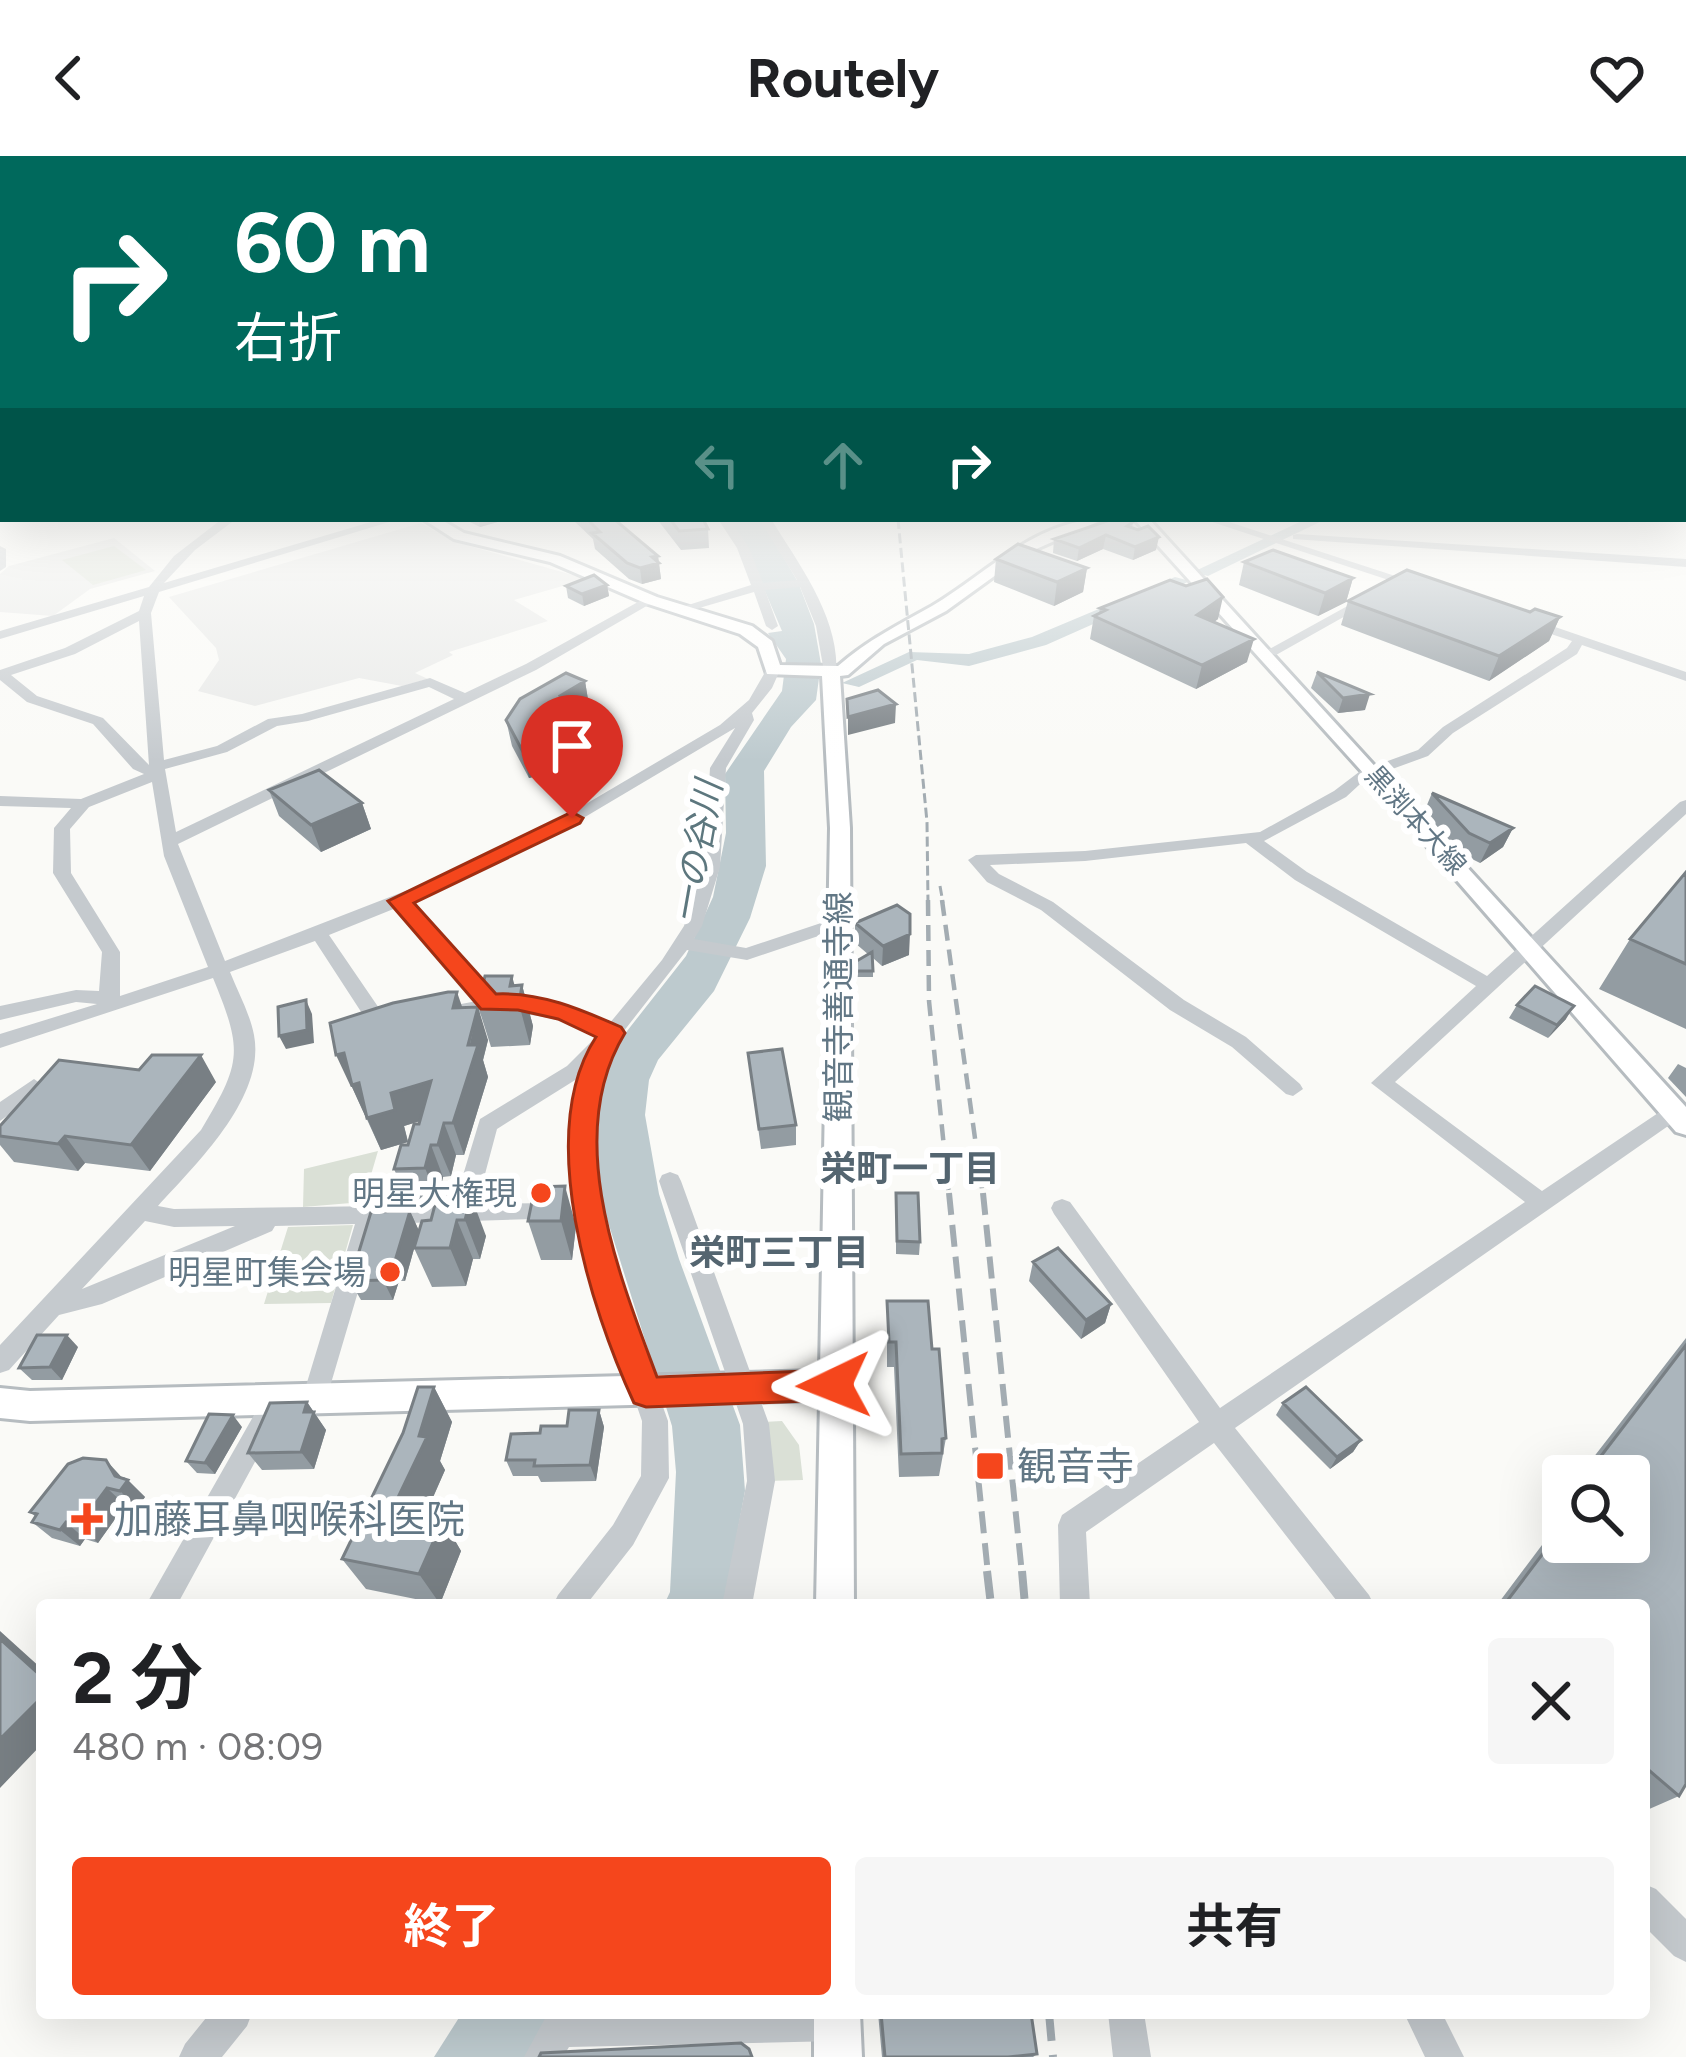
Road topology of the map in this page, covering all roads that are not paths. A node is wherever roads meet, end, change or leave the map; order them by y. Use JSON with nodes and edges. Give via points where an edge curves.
{"nodes":[{"id":1,"x":158,"y":583,"type":"edge"},
{"id":2,"x":181,"y":583,"type":"edge"},
{"id":3,"x":611,"y":583,"type":"edge"},
{"id":4,"x":757,"y":583,"type":"edge"},
{"id":5,"x":805,"y":583,"type":"joint"},
{"id":6,"x":975,"y":583,"type":"edge"},
{"id":7,"x":1199,"y":583,"type":"edge"},
{"id":8,"x":1403,"y":583,"type":"edge"},
{"id":9,"x":1412,"y":583,"type":"edge"},
{"id":10,"x":758,"y":586,"type":"junction"},
{"id":11,"x":1430,"y":589,"type":"edge"},
{"id":12,"x":150,"y":592,"type":"junction"},
{"id":13,"x":651,"y":600,"type":"junction"},
{"id":14,"x":686,"y":610,"type":"junction"},
{"id":15,"x":145,"y":613,"type":"junction"},
{"id":16,"x":1512,"y":617,"type":"edge"},
{"id":17,"x":772,"y":626,"type":"dead end"},
{"id":18,"x":0,"y":635,"type":"edge"},
{"id":19,"x":1579,"y":640,"type":"junction"},
{"id":20,"x":1271,"y":652,"type":"dead end"},
{"id":21,"x":777,"y":670,"type":"junction"},
{"id":22,"x":827,"y":672,"type":"junction"},
{"id":23,"x":1,"y":674,"type":"edge"},
{"id":24,"x":1686,"y":676,"type":"edge"},
{"id":25,"x":466,"y":699,"type":"junction"},
{"id":26,"x":746,"y":714,"type":"junction"},
{"id":27,"x":158,"y":771,"type":"junction"},
{"id":28,"x":0,"y":801,"type":"edge"},
{"id":29,"x":83,"y":804,"type":"junction"},
{"id":30,"x":1686,"y":806,"type":"edge"},
{"id":31,"x":1248,"y":837,"type":"junction"},
{"id":32,"x":170,"y":842,"type":"junction"},
{"id":33,"x":400,"y":901,"type":"junction"},
{"id":34,"x":839,"y":923,"type":"junction"},
{"id":35,"x":320,"y":935,"type":"junction"},
{"id":36,"x":683,"y":943,"type":"junction"},
{"id":37,"x":1530,"y":949,"type":"junction"},
{"id":38,"x":219,"y":973,"type":"junction"},
{"id":39,"x":1487,"y":984,"type":"junction"},
{"id":40,"x":109,"y":1003,"type":"junction"},
{"id":41,"x":490,"y":1003,"type":"junction"},
{"id":42,"x":0,"y":1013,"type":"edge"},
{"id":43,"x":612,"y":1033,"type":"junction"},
{"id":44,"x":0,"y":1040,"type":"edge"},
{"id":45,"x":34,"y":1086,"type":"edge"},
{"id":46,"x":1293,"y":1089,"type":"dead end"},
{"id":47,"x":0,"y":1113,"type":"edge"},
{"id":48,"x":1680,"y":1118,"type":"edge"},
{"id":49,"x":670,"y":1181,"type":"dead end"},
{"id":50,"x":1542,"y":1204,"type":"junction"},
{"id":51,"x":1062,"y":1208,"type":"dead end"},
{"id":52,"x":141,"y":1210,"type":"junction"},
{"id":53,"x":589,"y":1212,"type":"junction"},
{"id":54,"x":463,"y":1214,"type":"junction"},
{"id":55,"x":369,"y":1216,"type":"junction"},
{"id":56,"x":276,"y":1219,"type":"junction"},
{"id":57,"x":54,"y":1306,"type":"junction"},
{"id":58,"x":0,"y":1362,"type":"edge"},
{"id":59,"x":834,"y":1385,"type":"junction"},
{"id":60,"x":745,"y":1388,"type":"junction"},
{"id":61,"x":646,"y":1392,"type":"junction"},
{"id":62,"x":315,"y":1399,"type":"junction"},
{"id":63,"x":276,"y":1400,"type":"junction"},
{"id":64,"x":0,"y":1403,"type":"edge"},
{"id":65,"x":1217,"y":1426,"type":"junction"},
{"id":66,"x":164,"y":1599,"type":"edge"},
{"id":67,"x":573,"y":1599,"type":"edge"},
{"id":68,"x":738,"y":1599,"type":"edge"},
{"id":69,"x":835,"y":1599,"type":"edge"},
{"id":70,"x":1076,"y":1599,"type":"edge"},
{"id":71,"x":1352,"y":1599,"type":"edge"},
{"id":72,"x":1650,"y":1907,"type":"edge"},
{"id":73,"x":1686,"y":1944,"type":"edge"},
{"id":74,"x":230,"y":2019,"type":"edge"},
{"id":75,"x":1127,"y":2019,"type":"edge"},
{"id":76,"x":1426,"y":2019,"type":"edge"},
{"id":77,"x":837,"y":2031,"type":"edge"},
{"id":78,"x":557,"y":2033,"type":"edge"},
{"id":79,"x":198,"y":2057,"type":"edge"},
{"id":80,"x":1132,"y":2057,"type":"edge"},
{"id":81,"x":1445,"y":2057,"type":"edge"}],
"edges":[{"from":1,"to":12,"type":"street"},
{"from":2,"to":12,"type":"street"},
{"from":3,"to":13,"type":"main road"},
{"from":4,"to":10,"type":"street"},
{"from":5,"to":10,"type":"street"},
{"from":5,"to":22,"type":"street","via":[[822,626]]},
{"from":6,"to":22,"type":"main road","via":[[878,640],[851,666]]},
{"from":7,"to":37,"type":"main road","name":"黒渕本大線"},
{"from":8,"to":20,"type":"street"},
{"from":9,"to":11,"type":"street"},
{"from":10,"to":14,"type":"street"},
{"from":10,"to":17,"type":"street"},
{"from":12,"to":15,"type":"street"},
{"from":12,"to":18,"type":"street"},
{"from":13,"to":14,"type":"main road"},
{"from":13,"to":25,"type":"street"},
{"from":14,"to":21,"type":"main road","via":[[756,636]]},
{"from":15,"to":23,"type":"street"},
{"from":15,"to":27,"type":"street"},
{"from":16,"to":19,"type":"street"},
{"from":19,"to":24,"type":"street"},
{"from":19,"to":31,"type":"street","via":[[1423,753],[1371,772],[1264,836]]},
{"from":21,"to":22,"type":"main road"},
{"from":21,"to":26,"type":"street"},
{"from":22,"to":34,"type":"main road","name":"観音寺善通寺線"},
{"from":23,"to":27,"type":"street","via":[[32,699],[98,721],[138,766]]},
{"from":25,"to":27,"type":"street","via":[[430,682],[273,722]]},
{"from":25,"to":32,"type":"street"},
{"from":26,"to":33,"type":"street","via":[[572,818]]},
{"from":26,"to":36,"type":"street","via":[[718,768],[712,867]]},
{"from":27,"to":29,"type":"street"},
{"from":27,"to":32,"type":"street"},
{"from":28,"to":29,"type":"street"},
{"from":29,"to":40,"type":"street","via":[[62,828],[62,873],[111,952]]},
{"from":30,"to":37,"type":"street"},
{"from":31,"to":39,"type":"street"},
{"from":31,"to":46,"type":"street","via":[[976,860],[1239,1042]]},
{"from":32,"to":38,"type":"street"},
{"from":33,"to":35,"type":"street"},
{"from":33,"to":41,"type":"street"},
{"from":34,"to":36,"type":"street","via":[[747,953]]},
{"from":34,"to":59,"type":"main road","name":"観音寺善通寺線"},
{"from":35,"to":38,"type":"street"},
{"from":35,"to":41,"type":"street","via":[[376,1019],[417,1021]]},
{"from":36,"to":43,"type":"street"},
{"from":37,"to":39,"type":"street"},
{"from":37,"to":48,"type":"main road","name":"黒渕本大線"},
{"from":38,"to":40,"type":"street"},
{"from":38,"to":52,"type":"street","via":[[244,1030],[236,1090],[209,1136]]},
{"from":39,"to":50,"type":"street","via":[[1381,1083]]},
{"from":40,"to":42,"type":"street","via":[[76,996]]},
{"from":40,"to":44,"type":"street"},
{"from":41,"to":43,"type":"street","via":[[565,1012]]},
{"from":43,"to":53,"type":"street","via":[[584,1110]]},
{"from":43,"to":54,"type":"street","via":[[574,1071],[488,1125]]},
{"from":45,"to":47,"type":"street"},
{"from":48,"to":50,"type":"street"},
{"from":49,"to":60,"type":"street"},
{"from":50,"to":65,"type":"street"},
{"from":51,"to":65,"type":"street"},
{"from":52,"to":56,"type":"street","via":[[174,1219]]},
{"from":52,"to":57,"type":"street"},
{"from":53,"to":54,"type":"street"},
{"from":53,"to":61,"type":"street"},
{"from":54,"to":55,"type":"street"},
{"from":55,"to":56,"type":"street"},
{"from":55,"to":62,"type":"street"},
{"from":56,"to":57,"type":"street"},
{"from":57,"to":58,"type":"street"},
{"from":59,"to":60,"type":"main road"},
{"from":59,"to":69,"type":"main road","name":"観音寺善通寺線"},
{"from":60,"to":61,"type":"main road"},
{"from":60,"to":68,"type":"street","via":[[761,1480]]},
{"from":61,"to":62,"type":"main road"},
{"from":61,"to":67,"type":"street","via":[[655,1478]]},
{"from":62,"to":63,"type":"main road"},
{"from":63,"to":64,"type":"main road"},
{"from":63,"to":66,"type":"street"},
{"from":65,"to":70,"type":"street","via":[[1072,1525]]},
{"from":65,"to":71,"type":"street"},
{"from":72,"to":73,"type":"street"},
{"from":74,"to":79,"type":"street"},
{"from":75,"to":80,"type":"street"},
{"from":76,"to":81,"type":"street"},
{"from":77,"to":78,"type":"street"}]}
